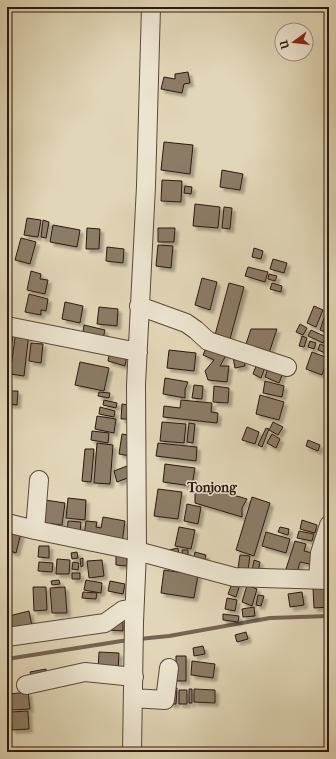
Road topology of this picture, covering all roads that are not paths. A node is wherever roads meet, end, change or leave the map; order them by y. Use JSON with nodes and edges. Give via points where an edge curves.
{"nodes":[{"id":1,"x":151,"y":7,"type":"edge"},
{"id":2,"x":139,"y":306,"type":"junction"},
{"id":3,"x":7,"y":326,"type":"edge"},
{"id":4,"x":138,"y":352,"type":"junction"},
{"id":5,"x":287,"y":367,"type":"dead end"},
{"id":6,"x":39,"y":480,"type":"dead end"},
{"id":7,"x":7,"y":523,"type":"edge"},
{"id":8,"x":329,"y":525,"type":"edge"},
{"id":9,"x":35,"y":530,"type":"junction"},
{"id":10,"x":137,"y":551,"type":"junction"},
{"id":11,"x":324,"y":579,"type":"edge"},
{"id":12,"x":134,"y":615,"type":"junction"},
{"id":13,"x":7,"y":637,"type":"edge"},
{"id":14,"x":169,"y":668,"type":"dead end"},
{"id":15,"x":134,"y":675,"type":"junction"},
{"id":16,"x":26,"y":685,"type":"dead end"},
{"id":17,"x":133,"y":698,"type":"junction"},
{"id":18,"x":132,"y":752,"type":"edge"}],
"edges":[{"from":1,"to":2,"type":"street","via":[[146,186]]},
{"from":2,"to":4,"type":"street"},
{"from":2,"to":5,"type":"street","via":[[186,323],[208,341]]},
{"from":3,"to":4,"type":"street"},
{"from":4,"to":10,"type":"street"},
{"from":6,"to":9,"type":"street"},
{"from":7,"to":9,"type":"street"},
{"from":8,"to":11,"type":"street","via":[[320,553]]},
{"from":9,"to":10,"type":"street"},
{"from":10,"to":11,"type":"street","via":[[234,577]]},
{"from":10,"to":12,"type":"street"},
{"from":12,"to":13,"type":"street","via":[[123,610],[105,623]]},
{"from":12,"to":15,"type":"street"},
{"from":14,"to":17,"type":"street","via":[[165,700]]},
{"from":15,"to":16,"type":"street","via":[[85,672]]},
{"from":15,"to":17,"type":"street"},
{"from":17,"to":18,"type":"street"}]}
